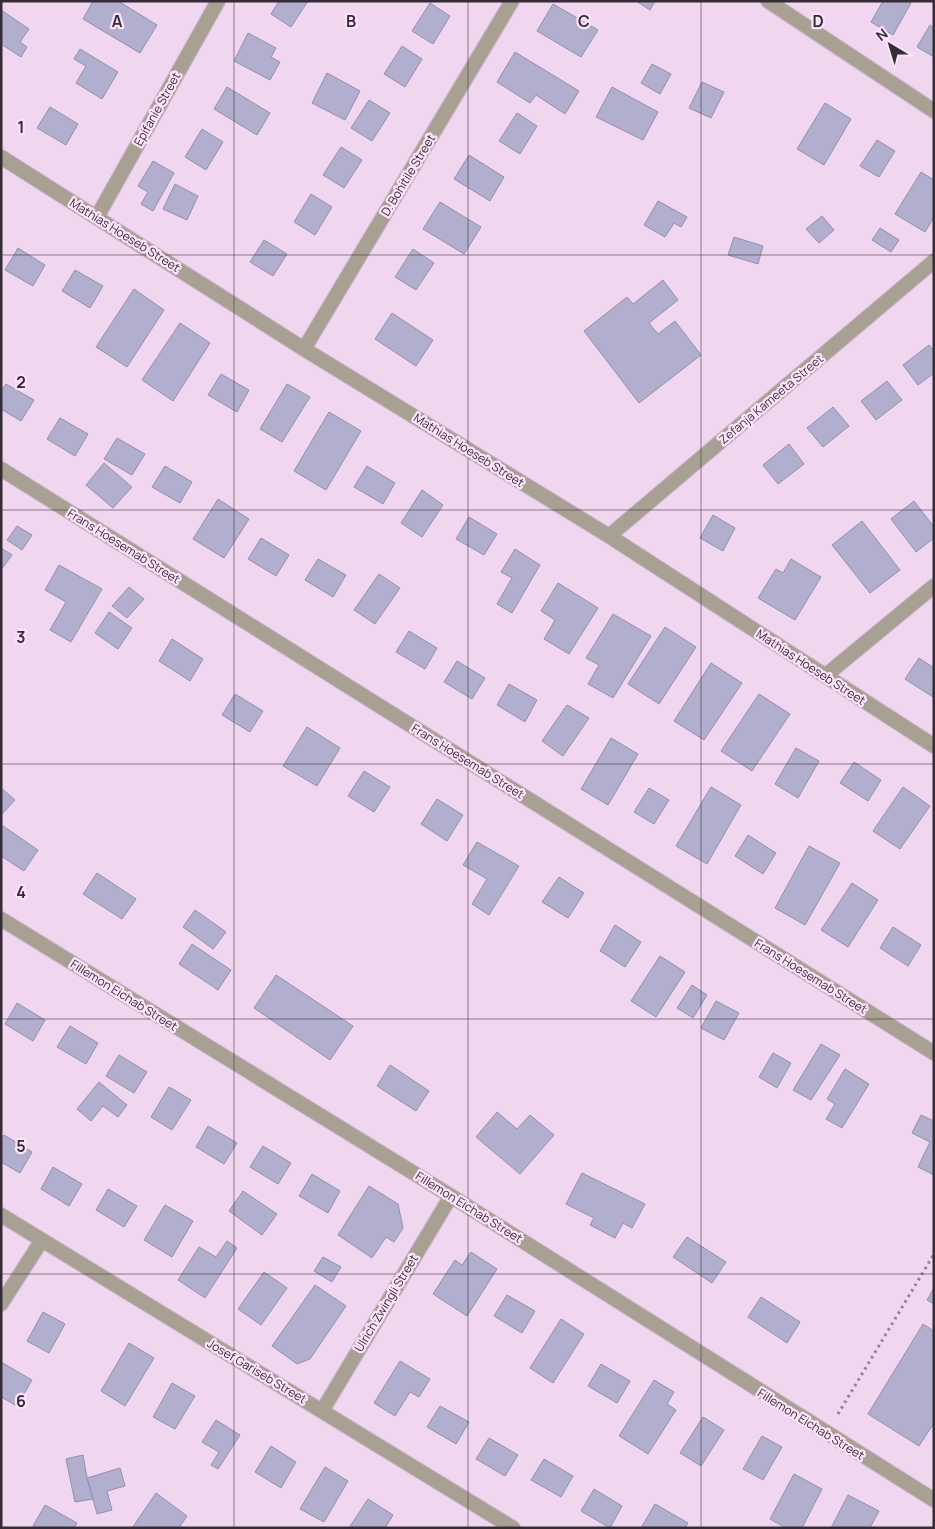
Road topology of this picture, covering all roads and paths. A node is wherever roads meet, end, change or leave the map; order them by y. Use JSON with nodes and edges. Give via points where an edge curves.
{"nodes":[{"id":1,"x":218,"y":1,"type":"edge"},
{"id":2,"x":512,"y":1,"type":"edge"},
{"id":3,"x":768,"y":1,"type":"edge"},
{"id":4,"x":934,"y":111,"type":"edge"},
{"id":5,"x":1,"y":157,"type":"edge"},
{"id":6,"x":97,"y":217,"type":"junction"},
{"id":7,"x":934,"y":261,"type":"edge"},
{"id":8,"x":304,"y":349,"type":"junction"},
{"id":9,"x":1,"y":468,"type":"edge"},
{"id":10,"x":609,"y":536,"type":"junction"},
{"id":11,"x":934,"y":586,"type":"edge"},
{"id":12,"x":825,"y":676,"type":"junction"},
{"id":13,"x":934,"y":746,"type":"edge"},
{"id":14,"x":1,"y":919,"type":"edge"},
{"id":15,"x":934,"y":1053,"type":"edge"},
{"id":16,"x":451,"y":1196,"type":"junction"},
{"id":17,"x":1,"y":1214,"type":"edge"},
{"id":18,"x":42,"y":1240,"type":"junction"},
{"id":19,"x":934,"y":1254,"type":"edge"},
{"id":20,"x":1,"y":1304,"type":"edge"},
{"id":21,"x":322,"y":1411,"type":"junction"},
{"id":22,"x":826,"y":1433,"type":"junction"},
{"id":23,"x":934,"y":1500,"type":"edge"},
{"id":24,"x":513,"y":1528,"type":"edge"}],
"edges":[{"from":1,"to":6,"type":"street","name":"Epifanie Street"},
{"from":2,"to":8,"type":"street","name":"D. Bohitile Street"},
{"from":3,"to":4,"type":"street"},
{"from":5,"to":6,"type":"street","name":"Mathias Hoeseb Street"},
{"from":6,"to":8,"type":"street","name":"Mathias Hoeseb Street"},
{"from":7,"to":10,"type":"street","name":"Zefanja Kameeta Street"},
{"from":8,"to":10,"type":"street","name":"Mathias Hoeseb Street"},
{"from":9,"to":15,"type":"street","name":"Frans Hoesemab Street"},
{"from":10,"to":12,"type":"street","name":"Mathias Hoeseb Street"},
{"from":11,"to":12,"type":"street"},
{"from":12,"to":13,"type":"street","name":"Mathias Hoeseb Street"},
{"from":14,"to":16,"type":"street","name":"Fillemon Eichab Street"},
{"from":16,"to":21,"type":"street","name":"Ulrich Zwingli Street"},
{"from":16,"to":22,"type":"street","name":"Fillemon Eichab Street"},
{"from":17,"to":18,"type":"street","name":"Josef Gariseb Street"},
{"from":18,"to":20,"type":"street"},
{"from":18,"to":21,"type":"street","name":"Josef Gariseb Street"},
{"from":19,"to":22,"type":"path"},
{"from":21,"to":24,"type":"street","name":"Josef Gariseb Street"},
{"from":22,"to":23,"type":"street","name":"Fillemon Eichab Street"}]}
